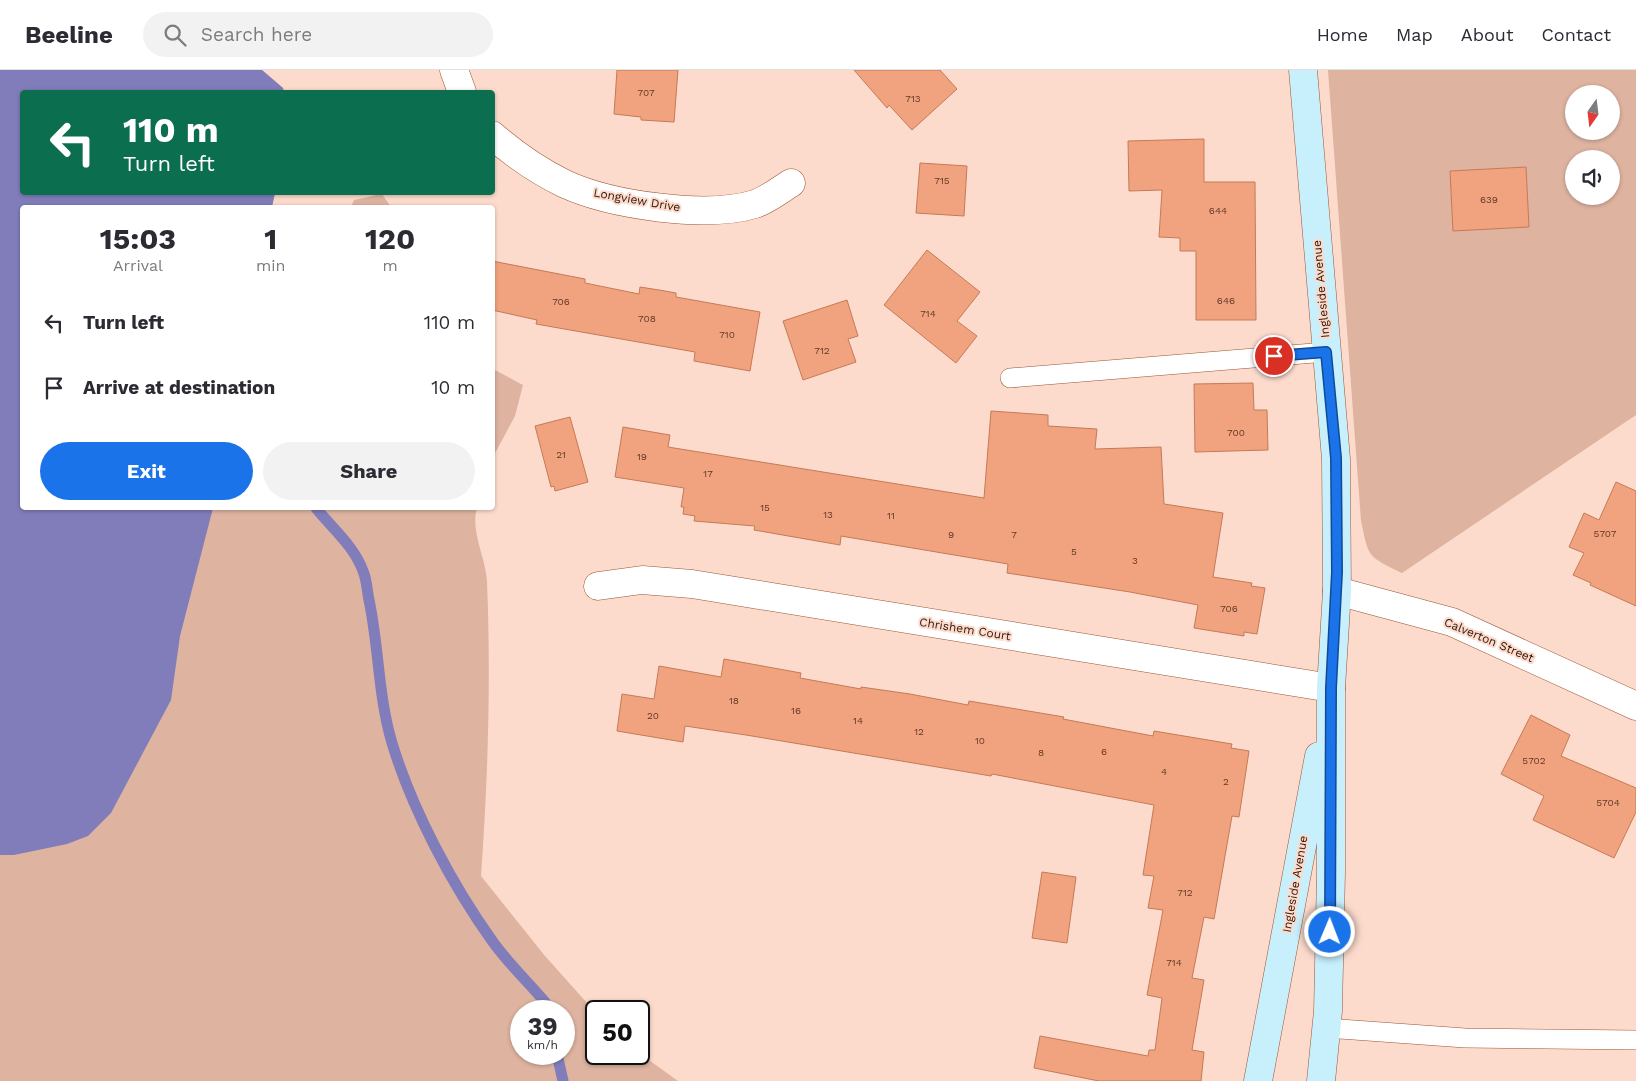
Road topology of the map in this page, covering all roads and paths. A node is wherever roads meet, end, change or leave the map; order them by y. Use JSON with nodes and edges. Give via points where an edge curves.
{"nodes":[{"id":1,"x":454,"y":70,"type":"edge"},
{"id":2,"x":1303,"y":70,"type":"edge"},
{"id":3,"x":461,"y":90,"type":"edge"},
{"id":4,"x":495,"y":138,"type":"edge"},
{"id":5,"x":791,"y":183,"type":"dead end"},
{"id":6,"x":1326,"y":352,"type":"junction"},
{"id":7,"x":1010,"y":378,"type":"dead end"},
{"id":8,"x":598,"y":586,"type":"dead end"},
{"id":9,"x":1337,"y":592,"type":"junction"},
{"id":10,"x":1331,"y":688,"type":"junction"},
{"id":11,"x":1636,"y":706,"type":"edge"},
{"id":12,"x":1326,"y":1028,"type":"junction"},
{"id":13,"x":1636,"y":1040,"type":"edge"},
{"id":14,"x":1258,"y":1081,"type":"edge"},
{"id":15,"x":1322,"y":1081,"type":"edge"}],
"edges":[{"from":1,"to":3,"type":"street"},
{"from":2,"to":6,"type":"main road","name":"Ingleside Avenue"},
{"from":4,"to":5,"type":"street","name":"Longview Drive","via":[[518,158],[566,184],[603,196],[672,209],[715,211],[756,204]]},
{"from":6,"to":7,"type":"lane"},
{"from":6,"to":9,"type":"main road","name":"Ingleside Avenue","via":[[1336,458]]},
{"from":8,"to":10,"type":"street","name":"Chrishem Court","via":[[642,580],[692,584]]},
{"from":9,"to":10,"type":"main road","name":"Ingleside Avenue"},
{"from":9,"to":11,"type":"street","name":"Calverton Street","via":[[1452,622]]},
{"from":10,"to":12,"type":"main road","name":"Ingleside Avenue","via":[[1331,873]]},
{"from":10,"to":14,"type":"main road","name":"Ingleside Avenue"},
{"from":12,"to":13,"type":"lane","via":[[1465,1038]]},
{"from":12,"to":15,"type":"main road","name":"Ingleside Avenue"}]}
